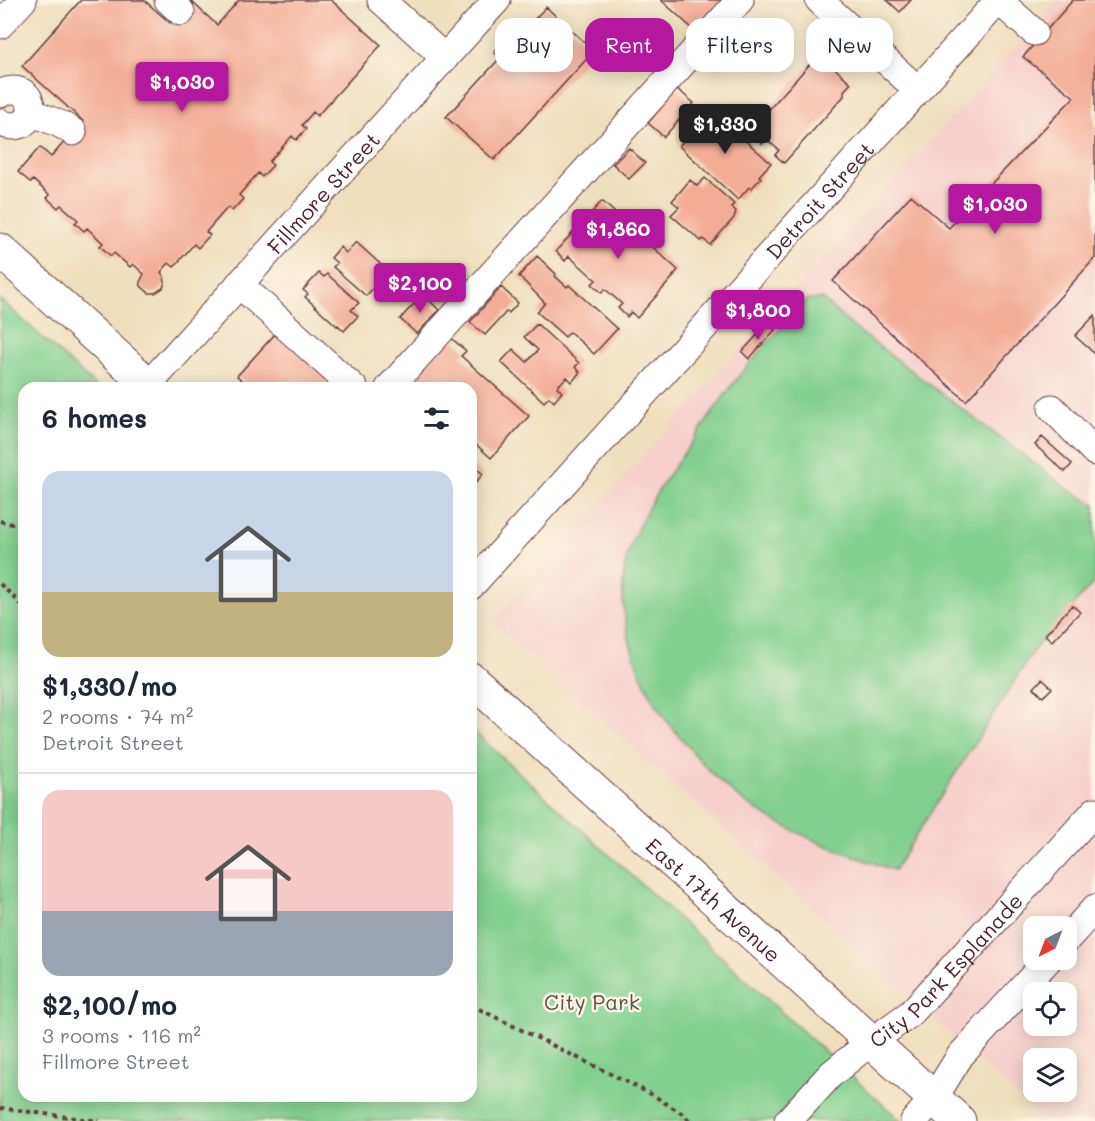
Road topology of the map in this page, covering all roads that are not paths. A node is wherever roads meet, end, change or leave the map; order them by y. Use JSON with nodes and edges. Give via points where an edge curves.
{"nodes":[{"id":1,"x":23,"y":0,"type":"edge"},
{"id":2,"x":381,"y":0,"type":"edge"},
{"id":3,"x":497,"y":0,"type":"edge"},
{"id":4,"x":740,"y":0,"type":"edge"},
{"id":5,"x":819,"y":0,"type":"edge"},
{"id":6,"x":998,"y":0,"type":"edge"},
{"id":7,"x":0,"y":25,"type":"edge"},
{"id":8,"x":1034,"y":32,"type":"dead end"},
{"id":9,"x":445,"y":58,"type":"junction"},
{"id":10,"x":918,"y":90,"type":"junction"},
{"id":11,"x":1,"y":92,"type":"edge"},
{"id":12,"x":31,"y":112,"type":"junction"},
{"id":13,"x":0,"y":122,"type":"edge"},
{"id":14,"x":73,"y":132,"type":"dead end"},
{"id":15,"x":0,"y":250,"type":"edge"},
{"id":16,"x":239,"y":284,"type":"junction"},
{"id":17,"x":145,"y":382,"type":"edge"},
{"id":18,"x":154,"y":382,"type":"edge"},
{"id":19,"x":347,"y":382,"type":"edge"},
{"id":20,"x":394,"y":382,"type":"edge"},
{"id":21,"x":1052,"y":408,"type":"dead end"},
{"id":22,"x":1095,"y":452,"type":"edge"},
{"id":23,"x":477,"y":579,"type":"edge"},
{"id":24,"x":477,"y":684,"type":"edge"},
{"id":25,"x":1095,"y":811,"type":"edge"},
{"id":26,"x":1095,"y":908,"type":"edge"},
{"id":27,"x":1077,"y":927,"type":"edge"},
{"id":28,"x":1039,"y":970,"type":"edge"},
{"id":29,"x":872,"y":1041,"type":"junction"},
{"id":30,"x":924,"y":1109,"type":"edge"},
{"id":31,"x":788,"y":1121,"type":"edge"},
{"id":32,"x":959,"y":1121,"type":"edge"}],
"edges":[{"from":1,"to":7,"type":"street"},
{"from":2,"to":9,"type":"street"},
{"from":3,"to":9,"type":"street","name":"Fillmore Street"},
{"from":4,"to":20,"type":"street"},
{"from":5,"to":10,"type":"street"},
{"from":6,"to":8,"type":"street"},
{"from":6,"to":10,"type":"street","name":"Detroit Street"},
{"from":9,"to":16,"type":"street","name":"Fillmore Street"},
{"from":10,"to":23,"type":"street","name":"Detroit Street"},
{"from":11,"to":12,"type":"street","via":[[22,92],[30,102]]},
{"from":12,"to":13,"type":"street","via":[[20,125]]},
{"from":12,"to":14,"type":"street"},
{"from":15,"to":17,"type":"main road"},
{"from":16,"to":18,"type":"street","name":"Fillmore Street"},
{"from":16,"to":19,"type":"street"},
{"from":21,"to":22,"type":"street"},
{"from":24,"to":29,"type":"main road","name":"East 17th Avenue"},
{"from":25,"to":29,"type":"street","name":"City Park Esplanade","via":[[911,1013]]},
{"from":26,"to":27,"type":"street"},
{"from":28,"to":30,"type":"street","via":[[960,1056]]},
{"from":29,"to":30,"type":"main road","name":"East 17th Avenue"},
{"from":29,"to":31,"type":"street","name":"City Park Esplanade","via":[[831,1074]]},
{"from":30,"to":32,"type":"main road","name":"East 17th Avenue"}]}
